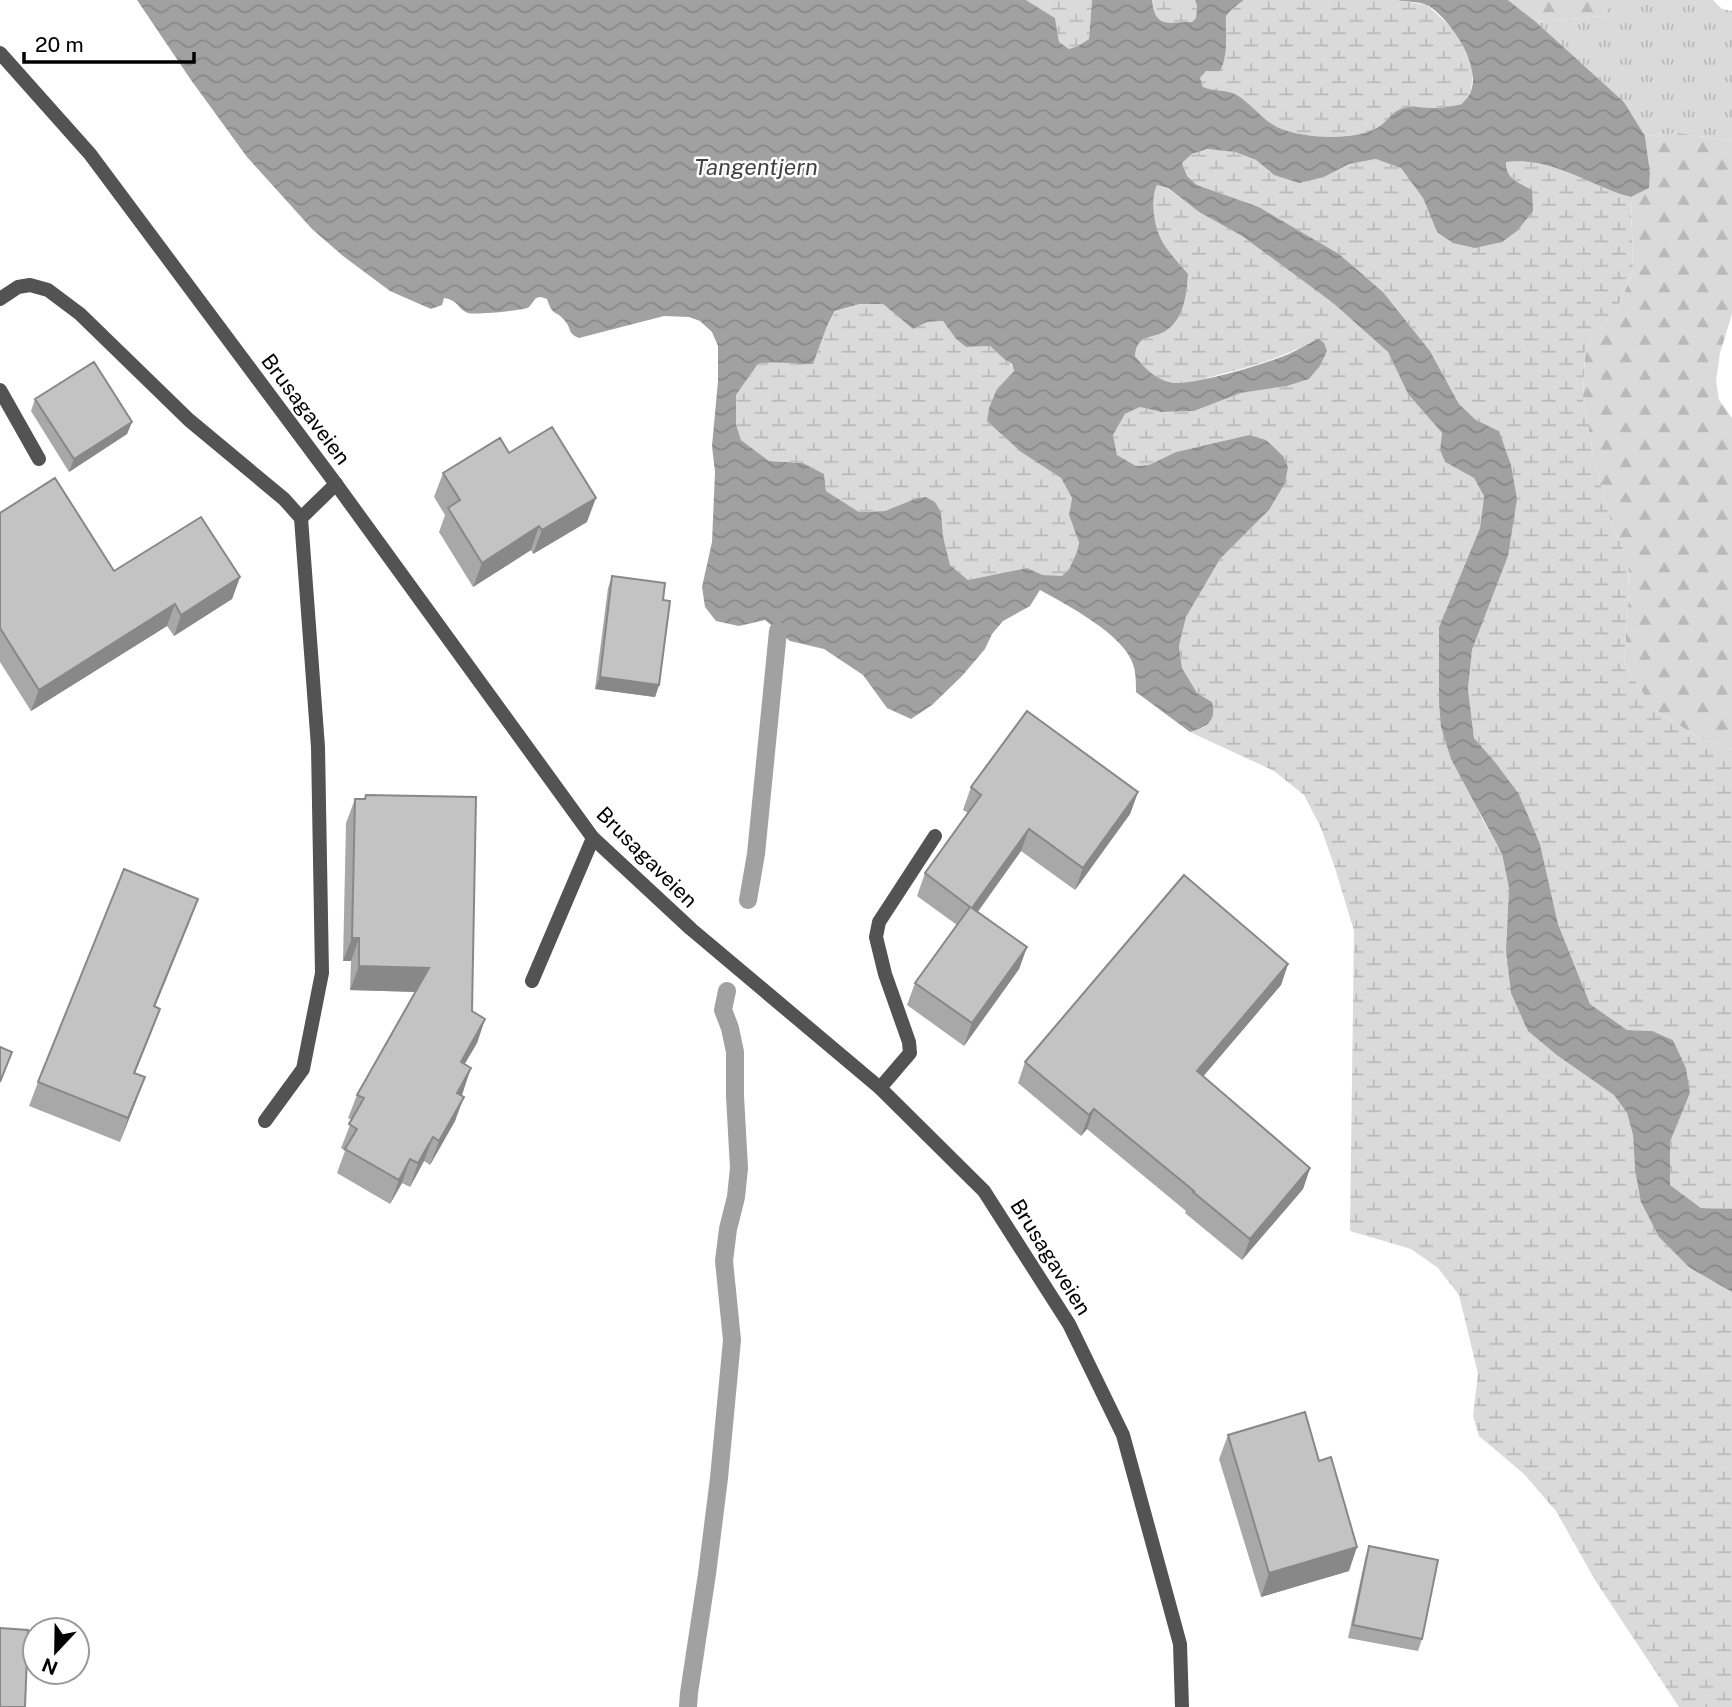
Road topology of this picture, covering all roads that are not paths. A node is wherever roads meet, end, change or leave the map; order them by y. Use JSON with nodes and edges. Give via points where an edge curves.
{"nodes":[{"id":1,"x":0,"y":53,"type":"edge"},
{"id":2,"x":0,"y":299,"type":"edge"},
{"id":3,"x":0,"y":390,"type":"edge"},
{"id":4,"x":39,"y":459,"type":"dead end"},
{"id":5,"x":336,"y":484,"type":"junction"},
{"id":6,"x":301,"y":519,"type":"junction"},
{"id":7,"x":936,"y":836,"type":"dead end"},
{"id":8,"x":593,"y":838,"type":"junction"},
{"id":9,"x":531,"y":981,"type":"dead end"},
{"id":10,"x":880,"y":1087,"type":"junction"},
{"id":11,"x":265,"y":1121,"type":"dead end"},
{"id":12,"x":1182,"y":1707,"type":"edge"}],
"edges":[{"from":1,"to":5,"type":"street","name":"Brusagaveien","via":[[90,154]]},
{"from":2,"to":6,"type":"street","via":[[18,287],[48,290],[80,314],[189,420],[284,499]]},
{"from":3,"to":4,"type":"street"},
{"from":5,"to":6,"type":"street"},
{"from":5,"to":8,"type":"street","name":"Brusagaveien"},
{"from":6,"to":11,"type":"street","via":[[318,747],[322,973],[303,1069]]},
{"from":7,"to":10,"type":"street","via":[[877,930],[909,1042],[909,1053]]},
{"from":8,"to":9,"type":"street"},
{"from":8,"to":10,"type":"street","name":"Brusagaveien","via":[[691,929]]},
{"from":10,"to":12,"type":"street","name":"Brusagaveien","via":[[984,1191],[1069,1324],[1123,1436],[1180,1644]]}]}
